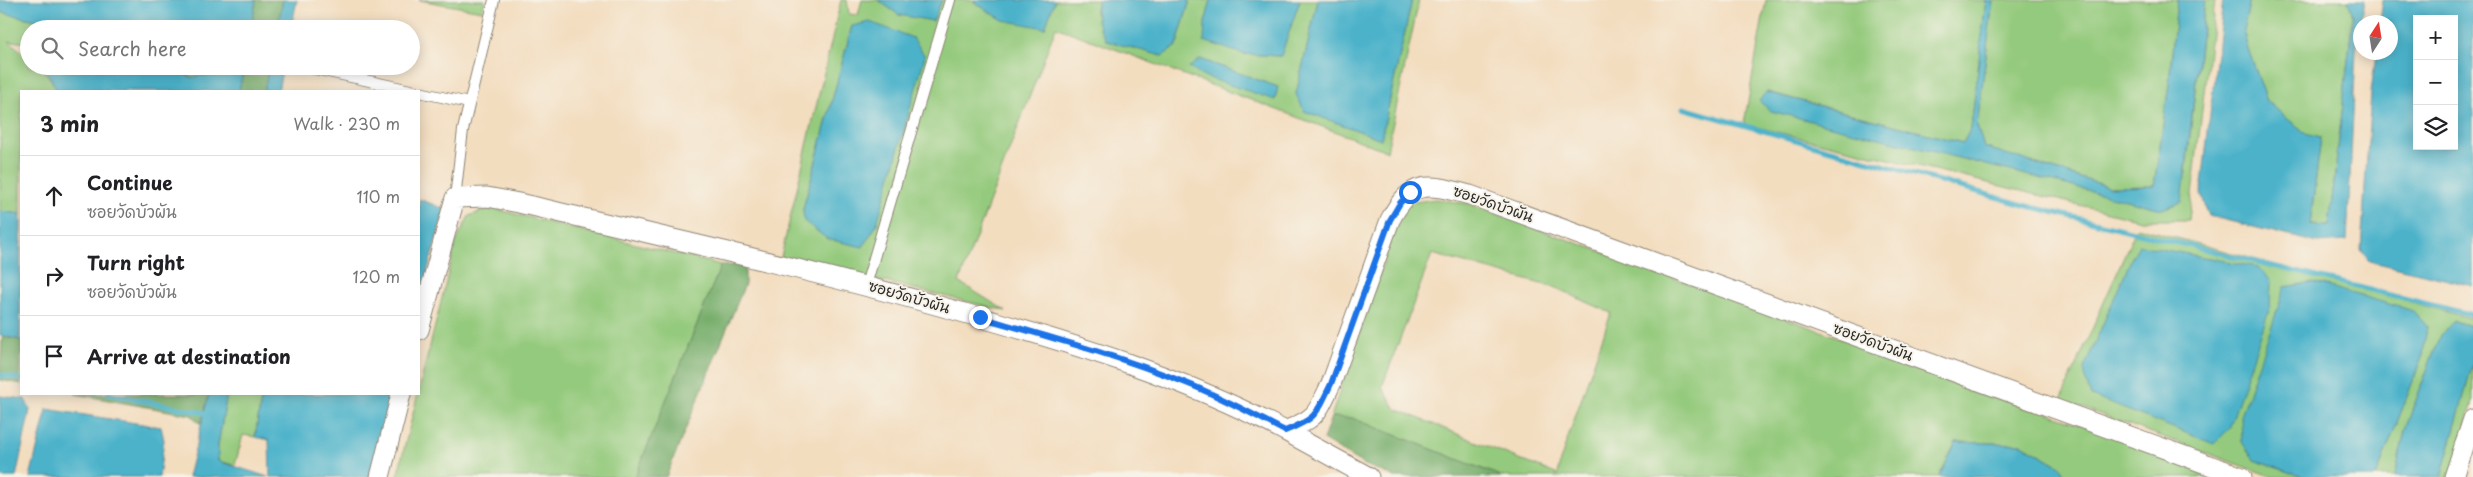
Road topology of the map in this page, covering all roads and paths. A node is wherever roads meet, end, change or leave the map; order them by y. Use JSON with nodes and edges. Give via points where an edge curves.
{"nodes":[{"id":1,"x":494,"y":0,"type":"edge"},
{"id":2,"x":950,"y":0,"type":"edge"},
{"id":3,"x":341,"y":75,"type":"edge"},
{"id":4,"x":408,"y":90,"type":"edge"},
{"id":5,"x":420,"y":93,"type":"edge"},
{"id":6,"x":469,"y":103,"type":"junction"},
{"id":7,"x":455,"y":198,"type":"junction"},
{"id":8,"x":866,"y":285,"type":"junction"},
{"id":9,"x":420,"y":326,"type":"edge"},
{"id":10,"x":401,"y":395,"type":"edge"},
{"id":11,"x":2473,"y":419,"type":"edge"},
{"id":12,"x":1285,"y":431,"type":"junction"},
{"id":13,"x":380,"y":477,"type":"edge"},
{"id":14,"x":1369,"y":477,"type":"edge"},
{"id":15,"x":2242,"y":477,"type":"edge"},
{"id":16,"x":2454,"y":477,"type":"edge"}],
"edges":[{"from":1,"to":6,"type":"lane"},
{"from":2,"to":8,"type":"lane"},
{"from":3,"to":4,"type":"lane"},
{"from":5,"to":6,"type":"lane"},
{"from":6,"to":7,"type":"lane","via":[[458,160]]},
{"from":7,"to":8,"type":"street","name":"ซอยวัดบัวผัน","via":[[486,197],[519,203]]},
{"from":7,"to":9,"type":"street"},
{"from":8,"to":12,"type":"street","name":"ซอยวัดบัวผัน","via":[[1085,347],[1186,383]]},
{"from":10,"to":13,"type":"street"},
{"from":11,"to":16,"type":"street"},
{"from":12,"to":14,"type":"street"},
{"from":12,"to":15,"type":"street","name":"ซอยวัดบัวผัน","via":[[1310,421],[1321,405],[1390,220],[1410,192],[1426,186],[1470,195]]}]}
